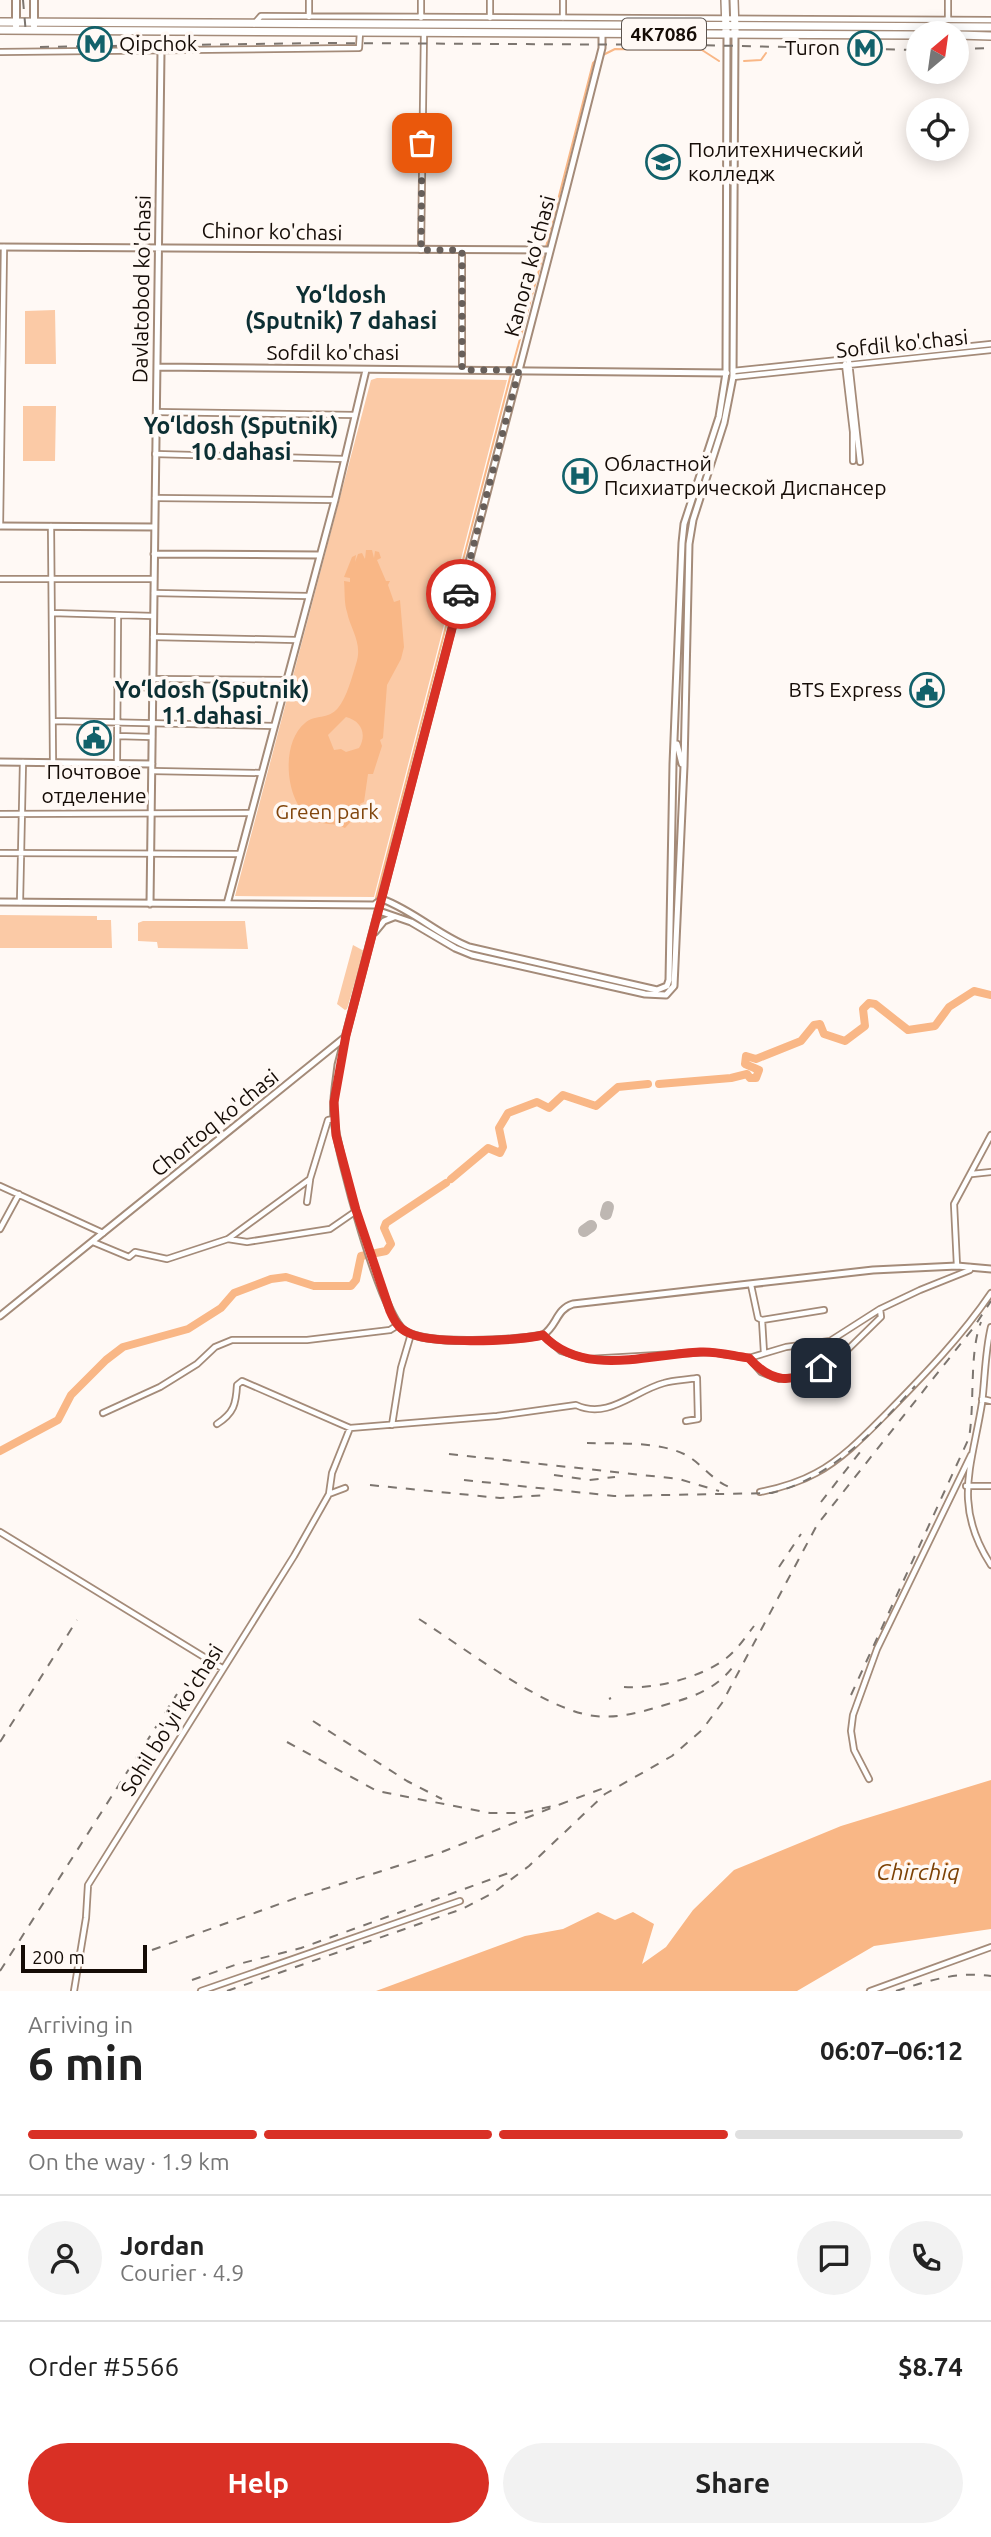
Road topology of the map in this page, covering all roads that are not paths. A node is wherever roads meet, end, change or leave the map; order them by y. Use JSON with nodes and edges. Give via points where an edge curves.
{"nodes":[{"id":1,"x":16,"y":0,"type":"edge"},
{"id":2,"x":34,"y":0,"type":"edge"},
{"id":3,"x":309,"y":0,"type":"edge"},
{"id":4,"x":421,"y":0,"type":"edge"},
{"id":5,"x":490,"y":0,"type":"edge"},
{"id":6,"x":563,"y":0,"type":"edge"},
{"id":7,"x":948,"y":0,"type":"edge"},
{"id":8,"x":729,"y":2,"type":"edge"},
{"id":9,"x":421,"y":18,"type":"junction"},
{"id":10,"x":490,"y":18,"type":"junction"},
{"id":11,"x":563,"y":18,"type":"junction"},
{"id":12,"x":712,"y":19,"type":"junction"},
{"id":13,"x":746,"y":19,"type":"junction"},
{"id":14,"x":309,"y":20,"type":"junction"},
{"id":15,"x":991,"y":20,"type":"edge"},
{"id":16,"x":906,"y":21,"type":"edge"},
{"id":17,"x":952,"y":21,"type":"edge"},
{"id":18,"x":970,"y":21,"type":"edge"},
{"id":19,"x":0,"y":22,"type":"edge"},
{"id":20,"x":970,"y":24,"type":"edge"},
{"id":21,"x":906,"y":25,"type":"edge"},
{"id":22,"x":16,"y":26,"type":"junction"},
{"id":23,"x":34,"y":26,"type":"junction"},
{"id":24,"x":731,"y":26,"type":"junction"},
{"id":25,"x":254,"y":27,"type":"junction"},
{"id":26,"x":991,"y":27,"type":"edge"},
{"id":27,"x":376,"y":28,"type":"junction"},
{"id":28,"x":620,"y":29,"type":"junction"},
{"id":29,"x":0,"y":30,"type":"edge"},
{"id":30,"x":836,"y":30,"type":"junction"},
{"id":31,"x":360,"y":32,"type":"junction"},
{"id":32,"x":424,"y":32,"type":"junction"},
{"id":33,"x":602,"y":33,"type":"junction"},
{"id":34,"x":906,"y":34,"type":"edge"},
{"id":35,"x":970,"y":35,"type":"edge"},
{"id":36,"x":991,"y":36,"type":"edge"},
{"id":37,"x":0,"y":52,"type":"edge"},
{"id":38,"x":161,"y":52,"type":"junction"},
{"id":39,"x":726,"y":55,"type":"junction"},
{"id":40,"x":735,"y":55,"type":"junction"},
{"id":41,"x":726,"y":195,"type":"junction"},
{"id":42,"x":734,"y":195,"type":"junction"},
{"id":43,"x":2,"y":247,"type":"edge"},
{"id":44,"x":158,"y":247,"type":"junction"},
{"id":45,"x":421,"y":250,"type":"junction"},
{"id":46,"x":462,"y":250,"type":"junction"},
{"id":47,"x":546,"y":250,"type":"junction"},
{"id":48,"x":991,"y":344,"type":"edge"},
{"id":49,"x":991,"y":350,"type":"edge"},
{"id":50,"x":847,"y":362,"type":"junction"},
{"id":51,"x":156,"y":367,"type":"junction"},
{"id":52,"x":366,"y":370,"type":"junction"},
{"id":53,"x":462,"y":370,"type":"junction"},
{"id":54,"x":514,"y":370,"type":"junction"},
{"id":55,"x":731,"y":374,"type":"junction"},
{"id":56,"x":156,"y":412,"type":"junction"},
{"id":57,"x":355,"y":415,"type":"junction"},
{"id":58,"x":155,"y":454,"type":"junction"},
{"id":59,"x":345,"y":459,"type":"junction"},
{"id":60,"x":853,"y":461,"type":"dead end"},
{"id":61,"x":860,"y":462,"type":"dead end"},
{"id":62,"x":155,"y":498,"type":"junction"},
{"id":63,"x":334,"y":500,"type":"junction"},
{"id":64,"x":0,"y":526,"type":"edge"},
{"id":65,"x":51,"y":526,"type":"junction"},
{"id":66,"x":154,"y":527,"type":"junction"},
{"id":67,"x":154,"y":554,"type":"junction"},
{"id":68,"x":319,"y":555,"type":"junction"},
{"id":69,"x":0,"y":579,"type":"edge"},
{"id":70,"x":52,"y":579,"type":"junction"},
{"id":71,"x":153,"y":579,"type":"junction"},
{"id":72,"x":154,"y":593,"type":"junction"},
{"id":73,"x":308,"y":596,"type":"junction"},
{"id":74,"x":52,"y":613,"type":"junction"},
{"id":75,"x":118,"y":615,"type":"junction"},
{"id":76,"x":153,"y":616,"type":"junction"},
{"id":77,"x":153,"y":636,"type":"junction"},
{"id":78,"x":296,"y":640,"type":"junction"},
{"id":79,"x":153,"y":679,"type":"junction"},
{"id":80,"x":285,"y":680,"type":"junction"},
{"id":81,"x":117,"y":687,"type":"junction"},
{"id":82,"x":153,"y":688,"type":"junction"},
{"id":83,"x":52,"y":720,"type":"junction"},
{"id":84,"x":117,"y":722,"type":"junction"},
{"id":85,"x":152,"y":724,"type":"junction"},
{"id":86,"x":274,"y":726,"type":"junction"},
{"id":87,"x":675,"y":734,"type":"junction"},
{"id":88,"x":117,"y":736,"type":"junction"},
{"id":89,"x":152,"y":737,"type":"junction"},
{"id":90,"x":0,"y":762,"type":"edge"},
{"id":91,"x":23,"y":762,"type":"junction"},
{"id":92,"x":53,"y":762,"type":"junction"},
{"id":93,"x":117,"y":763,"type":"junction"},
{"id":94,"x":152,"y":764,"type":"junction"},
{"id":95,"x":684,"y":766,"type":"junction"},
{"id":96,"x":152,"y":771,"type":"junction"},
{"id":97,"x":261,"y":773,"type":"junction"},
{"id":98,"x":251,"y":813,"type":"junction"},
{"id":99,"x":0,"y":814,"type":"edge"},
{"id":100,"x":22,"y":814,"type":"junction"},
{"id":101,"x":151,"y":814,"type":"junction"},
{"id":102,"x":0,"y":853,"type":"edge"},
{"id":103,"x":20,"y":853,"type":"junction"},
{"id":104,"x":240,"y":854,"type":"junction"},
{"id":105,"x":150,"y":855,"type":"junction"},
{"id":106,"x":382,"y":899,"type":"junction"},
{"id":107,"x":0,"y":902,"type":"edge"},
{"id":108,"x":20,"y":902,"type":"junction"},
{"id":109,"x":150,"y":904,"type":"junction"},
{"id":110,"x":227,"y":904,"type":"junction"},
{"id":111,"x":374,"y":905,"type":"junction"},
{"id":112,"x":379,"y":911,"type":"junction"},
{"id":113,"x":396,"y":916,"type":"junction"},
{"id":114,"x":373,"y":935,"type":"junction"},
{"id":115,"x":552,"y":966,"type":"junction"},
{"id":116,"x":550,"y":974,"type":"junction"},
{"id":117,"x":601,"y":982,"type":"junction"},
{"id":118,"x":669,"y":988,"type":"junction"},
{"id":119,"x":346,"y":1035,"type":"junction"},
{"id":120,"x":323,"y":1057,"type":"junction"},
{"id":121,"x":338,"y":1065,"type":"junction"},
{"id":122,"x":334,"y":1119,"type":"junction"},
{"id":123,"x":991,"y":1135,"type":"edge"},
{"id":124,"x":991,"y":1172,"type":"edge"},
{"id":125,"x":972,"y":1175,"type":"junction"},
{"id":126,"x":310,"y":1179,"type":"junction"},
{"id":127,"x":0,"y":1186,"type":"edge"},
{"id":128,"x":19,"y":1195,"type":"junction"},
{"id":129,"x":307,"y":1202,"type":"dead end"},
{"id":130,"x":356,"y":1210,"type":"junction"},
{"id":131,"x":0,"y":1229,"type":"edge"},
{"id":132,"x":103,"y":1233,"type":"junction"},
{"id":133,"x":228,"y":1239,"type":"junction"},
{"id":134,"x":93,"y":1242,"type":"junction"},
{"id":135,"x":957,"y":1266,"type":"junction"},
{"id":136,"x":970,"y":1267,"type":"junction"},
{"id":137,"x":991,"y":1269,"type":"edge"},
{"id":138,"x":751,"y":1285,"type":"junction"},
{"id":139,"x":991,"y":1293,"type":"edge"},
{"id":140,"x":880,"y":1309,"type":"junction"},
{"id":141,"x":824,"y":1310,"type":"dead end"},
{"id":142,"x":0,"y":1316,"type":"edge"},
{"id":143,"x":762,"y":1320,"type":"junction"},
{"id":144,"x":398,"y":1325,"type":"junction"},
{"id":145,"x":991,"y":1327,"type":"edge"},
{"id":146,"x":411,"y":1334,"type":"junction"},
{"id":147,"x":543,"y":1335,"type":"junction"},
{"id":148,"x":764,"y":1353,"type":"junction"},
{"id":149,"x":749,"y":1358,"type":"junction"},
{"id":150,"x":982,"y":1399,"type":"junction"},
{"id":151,"x":991,"y":1401,"type":"edge"},
{"id":152,"x":103,"y":1413,"type":"dead end"},
{"id":153,"x":686,"y":1421,"type":"dead end"},
{"id":154,"x":218,"y":1424,"type":"dead end"},
{"id":155,"x":392,"y":1425,"type":"junction"},
{"id":156,"x":350,"y":1427,"type":"junction"},
{"id":157,"x":971,"y":1455,"type":"junction"},
{"id":158,"x":330,"y":1483,"type":"junction"},
{"id":159,"x":966,"y":1486,"type":"junction"},
{"id":160,"x":991,"y":1486,"type":"edge"},
{"id":161,"x":760,"y":1492,"type":"dead end"},
{"id":162,"x":329,"y":1494,"type":"junction"},
{"id":163,"x":0,"y":1532,"type":"edge"},
{"id":164,"x":991,"y":1564,"type":"edge"},
{"id":165,"x":222,"y":1668,"type":"junction"},
{"id":166,"x":869,"y":1779,"type":"dead end"},
{"id":167,"x":460,"y":1901,"type":"dead end"},
{"id":168,"x":991,"y":1947,"type":"edge"},
{"id":169,"x":74,"y":1991,"type":"edge"},
{"id":170,"x":201,"y":1991,"type":"edge"},
{"id":171,"x":870,"y":1991,"type":"edge"}],
"edges":[{"from":1,"to":22,"type":"main road"},
{"from":2,"to":23,"type":"main road"},
{"from":3,"to":14,"type":"street"},
{"from":4,"to":9,"type":"street"},
{"from":5,"to":10,"type":"street"},
{"from":6,"to":11,"type":"street"},
{"from":7,"to":17,"type":"street"},
{"from":8,"to":12,"type":"street"},
{"from":8,"to":13,"type":"street"},
{"from":8,"to":24,"type":"main road"},
{"from":9,"to":10,"type":"street"},
{"from":9,"to":14,"type":"street"},
{"from":10,"to":11,"type":"street"},
{"from":11,"to":12,"type":"street"},
{"from":12,"to":24,"type":"street"},
{"from":13,"to":16,"type":"street"},
{"from":13,"to":24,"type":"street"},
{"from":14,"to":25,"type":"main road"},
{"from":14,"to":27,"type":"main road"},
{"from":15,"to":18,"type":"street"},
{"from":19,"to":22,"type":"main road"},
{"from":20,"to":26,"type":"main road"},
{"from":21,"to":30,"type":"main road"},
{"from":22,"to":23,"type":"main road"},
{"from":22,"to":29,"type":"main road"},
{"from":23,"to":25,"type":"main road"},
{"from":24,"to":28,"type":"main road","number":"4К708б"},
{"from":24,"to":30,"type":"main road"},
{"from":24,"to":39,"type":"street"},
{"from":24,"to":40,"type":"street"},
{"from":25,"to":31,"type":"main road"},
{"from":27,"to":28,"type":"main road"},
{"from":27,"to":31,"type":"main road"},
{"from":27,"to":32,"type":"main road"},
{"from":28,"to":33,"type":"main road","number":"4К708б"},
{"from":30,"to":34,"type":"main road"},
{"from":31,"to":38,"type":"street","via":[[359,48]]},
{"from":32,"to":33,"type":"main road"},
{"from":32,"to":45,"type":"street"},
{"from":33,"to":47,"type":"street","name":"Kanora ko'chasi","via":[[602,48]]},
{"from":35,"to":36,"type":"main road"},
{"from":37,"to":38,"type":"street"},
{"from":38,"to":44,"type":"street","name":"Davlatobod ko'chasi"},
{"from":39,"to":40,"type":"street"},
{"from":39,"to":41,"type":"street"},
{"from":40,"to":42,"type":"street"},
{"from":41,"to":42,"type":"street"},
{"from":41,"to":55,"type":"street"},
{"from":42,"to":55,"type":"street"},
{"from":43,"to":44,"type":"street","name":"Chinor ko'chasi"},
{"from":43,"to":64,"type":"street"},
{"from":44,"to":45,"type":"street","name":"Chinor ko'chasi"},
{"from":44,"to":51,"type":"street","name":"Davlatobod ko'chasi"},
{"from":45,"to":46,"type":"street","name":"Chinor ko'chasi"},
{"from":46,"to":47,"type":"street","name":"Chinor ko'chasi"},
{"from":46,"to":53,"type":"street"},
{"from":47,"to":54,"type":"street","name":"Kanora ko'chasi"},
{"from":48,"to":50,"type":"street","name":"Sofdil ko'chasi"},
{"from":49,"to":50,"type":"street","name":"Sofdil ko'chasi"},
{"from":50,"to":55,"type":"street","name":"Sofdil ko'chasi"},
{"from":50,"to":60,"type":"street"},
{"from":50,"to":61,"type":"street"},
{"from":51,"to":52,"type":"street","name":"Sofdil ko'chasi"},
{"from":51,"to":56,"type":"street","name":"Davlatobod ko'chasi"},
{"from":52,"to":53,"type":"street","name":"Sofdil ko'chasi"},
{"from":52,"to":57,"type":"street"},
{"from":53,"to":54,"type":"street","name":"Sofdil ko'chasi"},
{"from":54,"to":55,"type":"street","name":"Sofdil ko'chasi"},
{"from":54,"to":106,"type":"street","name":"Kanora ko'chasi"},
{"from":55,"to":87,"type":"street","via":[[682,533]]},
{"from":55,"to":95,"type":"street","via":[[721,435],[690,536]]},
{"from":56,"to":57,"type":"street"},
{"from":56,"to":58,"type":"street","name":"Davlatobod ko'chasi"},
{"from":57,"to":59,"type":"street"},
{"from":58,"to":59,"type":"street"},
{"from":58,"to":62,"type":"street","name":"Davlatobod ko'chasi"},
{"from":59,"to":63,"type":"street"},
{"from":62,"to":63,"type":"street"},
{"from":62,"to":66,"type":"street","name":"Davlatobod ko'chasi"},
{"from":63,"to":68,"type":"street"},
{"from":64,"to":65,"type":"street"},
{"from":65,"to":66,"type":"street"},
{"from":65,"to":70,"type":"street"},
{"from":66,"to":67,"type":"street","name":"Davlatobod ko'chasi"},
{"from":67,"to":68,"type":"street"},
{"from":67,"to":71,"type":"street","name":"Davlatobod ko'chasi"},
{"from":68,"to":73,"type":"street"},
{"from":69,"to":70,"type":"street"},
{"from":70,"to":71,"type":"street"},
{"from":70,"to":74,"type":"street"},
{"from":71,"to":72,"type":"street","name":"Davlatobod ko'chasi"},
{"from":72,"to":73,"type":"street"},
{"from":72,"to":76,"type":"street","name":"Davlatobod ko'chasi"},
{"from":73,"to":78,"type":"street"},
{"from":74,"to":75,"type":"street"},
{"from":74,"to":83,"type":"street"},
{"from":75,"to":76,"type":"street"},
{"from":75,"to":81,"type":"street"},
{"from":76,"to":77,"type":"street","name":"Davlatobod ko'chasi"},
{"from":77,"to":78,"type":"street"},
{"from":77,"to":79,"type":"street","name":"Davlatobod ko'chasi"},
{"from":78,"to":80,"type":"street"},
{"from":79,"to":80,"type":"street"},
{"from":79,"to":82,"type":"street","name":"Davlatobod ko'chasi"},
{"from":80,"to":86,"type":"street"},
{"from":81,"to":82,"type":"street"},
{"from":81,"to":84,"type":"street"},
{"from":82,"to":85,"type":"street","name":"Davlatobod ko'chasi"},
{"from":83,"to":84,"type":"street"},
{"from":83,"to":92,"type":"street"},
{"from":84,"to":85,"type":"street"},
{"from":84,"to":88,"type":"street"},
{"from":85,"to":86,"type":"street"},
{"from":85,"to":89,"type":"street","name":"Davlatobod ko'chasi"},
{"from":86,"to":97,"type":"street"},
{"from":87,"to":95,"type":"street"},
{"from":87,"to":118,"type":"street"},
{"from":88,"to":89,"type":"street"},
{"from":88,"to":93,"type":"street"},
{"from":89,"to":94,"type":"street","name":"Davlatobod ko'chasi"},
{"from":90,"to":91,"type":"street"},
{"from":91,"to":92,"type":"street"},
{"from":91,"to":100,"type":"street"},
{"from":92,"to":93,"type":"street"},
{"from":93,"to":94,"type":"street"},
{"from":94,"to":96,"type":"street","name":"Davlatobod ko'chasi"},
{"from":95,"to":118,"type":"street","via":[[675,980]]},
{"from":96,"to":97,"type":"street"},
{"from":96,"to":101,"type":"street","name":"Davlatobod ko'chasi"},
{"from":97,"to":98,"type":"street"},
{"from":98,"to":101,"type":"street"},
{"from":98,"to":104,"type":"street"},
{"from":99,"to":100,"type":"street"},
{"from":100,"to":101,"type":"street"},
{"from":100,"to":103,"type":"street"},
{"from":101,"to":105,"type":"street","name":"Davlatobod ko'chasi"},
{"from":102,"to":103,"type":"street"},
{"from":103,"to":105,"type":"street"},
{"from":103,"to":108,"type":"street"},
{"from":104,"to":105,"type":"street"},
{"from":104,"to":110,"type":"street"},
{"from":105,"to":109,"type":"street","name":"Davlatobod ko'chasi"},
{"from":106,"to":111,"type":"street"},
{"from":106,"to":112,"type":"street","name":"Kanora ko'chasi"},
{"from":106,"to":115,"type":"street","via":[[469,947]]},
{"from":107,"to":108,"type":"street"},
{"from":108,"to":109,"type":"street"},
{"from":109,"to":110,"type":"street"},
{"from":110,"to":111,"type":"street"},
{"from":111,"to":112,"type":"street"},
{"from":112,"to":113,"type":"street"},
{"from":112,"to":114,"type":"street","name":"Kanora ko'chasi"},
{"from":113,"to":114,"type":"street","via":[[384,921]]},
{"from":113,"to":116,"type":"street","via":[[466,953]]},
{"from":114,"to":119,"type":"street","name":"Kanora ko'chasi"},
{"from":115,"to":116,"type":"street"},
{"from":115,"to":117,"type":"street"},
{"from":116,"to":117,"type":"street"},
{"from":117,"to":118,"type":"street"},
{"from":119,"to":120,"type":"street","name":"Chortoq ko'chasi"},
{"from":119,"to":121,"type":"street","name":"Kanora ko'chasi"},
{"from":120,"to":121,"type":"street","via":[[334,1055]]},
{"from":120,"to":132,"type":"street","name":"Chortoq ko'chasi"},
{"from":121,"to":122,"type":"street","name":"Kanora ko'chasi"},
{"from":122,"to":126,"type":"street","via":[[324,1128]]},
{"from":122,"to":130,"type":"street","name":"Kanora ko'chasi"},
{"from":123,"to":125,"type":"street"},
{"from":124,"to":125,"type":"street"},
{"from":125,"to":135,"type":"street","via":[[954,1204]]},
{"from":126,"to":129,"type":"street"},
{"from":126,"to":133,"type":"street"},
{"from":127,"to":128,"type":"street"},
{"from":128,"to":131,"type":"street"},
{"from":128,"to":132,"type":"street"},
{"from":130,"to":133,"type":"street","via":[[330,1229],[247,1242]]},
{"from":130,"to":144,"type":"street","name":"Kanora ko'chasi"},
{"from":132,"to":134,"type":"street","name":"Chortoq ko'chasi"},
{"from":133,"to":134,"type":"street","via":[[167,1259],[135,1252],[129,1257]]},
{"from":134,"to":142,"type":"street","name":"Chortoq ko'chasi"},
{"from":135,"to":136,"type":"street"},
{"from":135,"to":138,"type":"street","via":[[873,1270]]},
{"from":136,"to":137,"type":"street"},
{"from":136,"to":140,"type":"street"},
{"from":138,"to":143,"type":"street"},
{"from":138,"to":147,"type":"street","via":[[570,1305]]},
{"from":139,"to":161,"type":"street","via":[[965,1328],[856,1444],[818,1472],[785,1488]]},
{"from":140,"to":148,"type":"street","via":[[831,1341]]},
{"from":140,"to":149,"type":"street","via":[[881,1317],[836,1361],[805,1376],[779,1379],[761,1372]]},
{"from":141,"to":143,"type":"street"},
{"from":143,"to":148,"type":"street"},
{"from":144,"to":146,"type":"street"},
{"from":144,"to":152,"type":"street","via":[[390,1330],[307,1340],[232,1340],[160,1387]]},
{"from":145,"to":150,"type":"street"},
{"from":146,"to":147,"type":"street","via":[[466,1340]]},
{"from":146,"to":155,"type":"street"},
{"from":147,"to":149,"type":"street","via":[[561,1351],[588,1359],[704,1351]]},
{"from":148,"to":149,"type":"street"},
{"from":150,"to":151,"type":"street"},
{"from":150,"to":157,"type":"street"},
{"from":153,"to":155,"type":"street","via":[[698,1419],[696,1378],[664,1382],[602,1410],[576,1405]]},
{"from":154,"to":156,"type":"street","via":[[232,1412],[237,1385],[242,1381]]},
{"from":155,"to":156,"type":"street"},
{"from":156,"to":158,"type":"street"},
{"from":157,"to":159,"type":"street"},
{"from":157,"to":166,"type":"street","via":[[877,1649],[853,1715],[854,1750]]},
{"from":158,"to":162,"type":"street"},
{"from":158,"to":162,"type":"street","via":[[345,1488]]},
{"from":159,"to":160,"type":"street"},
{"from":159,"to":164,"type":"street","via":[[973,1531]]},
{"from":162,"to":165,"type":"street","name":"Sohil bo'yi ko'chasi"},
{"from":163,"to":165,"type":"street"},
{"from":165,"to":169,"type":"street","name":"Sohil bo'yi ko'chasi","via":[[88,1885]]},
{"from":167,"to":170,"type":"street"},
{"from":168,"to":171,"type":"street"}]}
